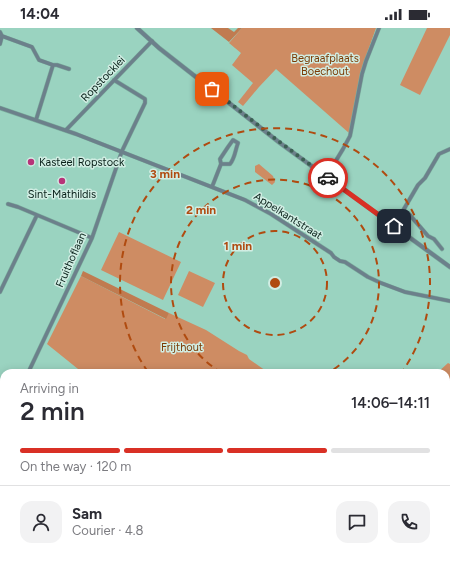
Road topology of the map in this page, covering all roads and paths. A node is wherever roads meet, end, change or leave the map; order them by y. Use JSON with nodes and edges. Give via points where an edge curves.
{"nodes":[{"id":1,"x":137,"y":28,"type":"edge"},
{"id":2,"x":379,"y":28,"type":"edge"},
{"id":3,"x":0,"y":32,"type":"edge"},
{"id":4,"x":2,"y":36,"type":"junction"},
{"id":5,"x":152,"y":40,"type":"junction"},
{"id":6,"x":0,"y":44,"type":"edge"},
{"id":7,"x":53,"y":65,"type":"junction"},
{"id":8,"x":69,"y":69,"type":"dead end"},
{"id":9,"x":114,"y":80,"type":"junction"},
{"id":10,"x":0,"y":108,"type":"edge"},
{"id":11,"x":36,"y":120,"type":"junction"},
{"id":12,"x":66,"y":130,"type":"junction"},
{"id":13,"x":450,"y":148,"type":"edge"},
{"id":14,"x":122,"y":151,"type":"junction"},
{"id":15,"x":221,"y":164,"type":"junction"},
{"id":16,"x":326,"y":177,"type":"junction"},
{"id":17,"x":212,"y":187,"type":"junction"},
{"id":18,"x":8,"y":204,"type":"dead end"},
{"id":19,"x":402,"y":213,"type":"junction"},
{"id":20,"x":37,"y":215,"type":"junction"},
{"id":21,"x":394,"y":226,"type":"junction"},
{"id":22,"x":92,"y":238,"type":"junction"},
{"id":23,"x":442,"y":249,"type":"dead end"},
{"id":24,"x":450,"y":267,"type":"edge"},
{"id":25,"x":0,"y":292,"type":"edge"},
{"id":26,"x":450,"y":301,"type":"edge"},
{"id":27,"x":30,"y":369,"type":"edge"}],
"edges":[{"from":1,"to":5,"type":"street"},
{"from":2,"to":16,"type":"street","via":[[362,74],[350,136]]},
{"from":3,"to":4,"type":"street"},
{"from":4,"to":6,"type":"street"},
{"from":4,"to":7,"type":"street","via":[[32,47],[39,60]]},
{"from":5,"to":9,"type":"street","name":"Ropstocklei"},
{"from":5,"to":16,"type":"street"},
{"from":7,"to":8,"type":"street"},
{"from":7,"to":11,"type":"street"},
{"from":9,"to":12,"type":"street","name":"Ropstocklei"},
{"from":9,"to":14,"type":"street","name":"Fruithoflaan","via":[[145,99]]},
{"from":10,"to":11,"type":"street","name":"Appelkantstraat"},
{"from":11,"to":12,"type":"street","name":"Appelkantstraat"},
{"from":12,"to":14,"type":"street","name":"Appelkantstraat"},
{"from":13,"to":19,"type":"street","via":[[439,154]]},
{"from":14,"to":17,"type":"street","name":"Appelkantstraat"},
{"from":14,"to":22,"type":"street","name":"Fruithoflaan"},
{"from":15,"to":15,"type":"street","via":[[230,164],[238,143],[233,140],[220,159]]},
{"from":15,"to":17,"type":"street"},
{"from":16,"to":21,"type":"street"},
{"from":17,"to":26,"type":"street","name":"Appelkantstraat","via":[[272,214],[340,261],[381,284],[405,292]]},
{"from":18,"to":20,"type":"street"},
{"from":19,"to":21,"type":"street"},
{"from":19,"to":23,"type":"street","via":[[409,214]]},
{"from":20,"to":22,"type":"street"},
{"from":20,"to":25,"type":"street"},
{"from":21,"to":24,"type":"street"},
{"from":22,"to":27,"type":"street","name":"Fruithoflaan"}]}
